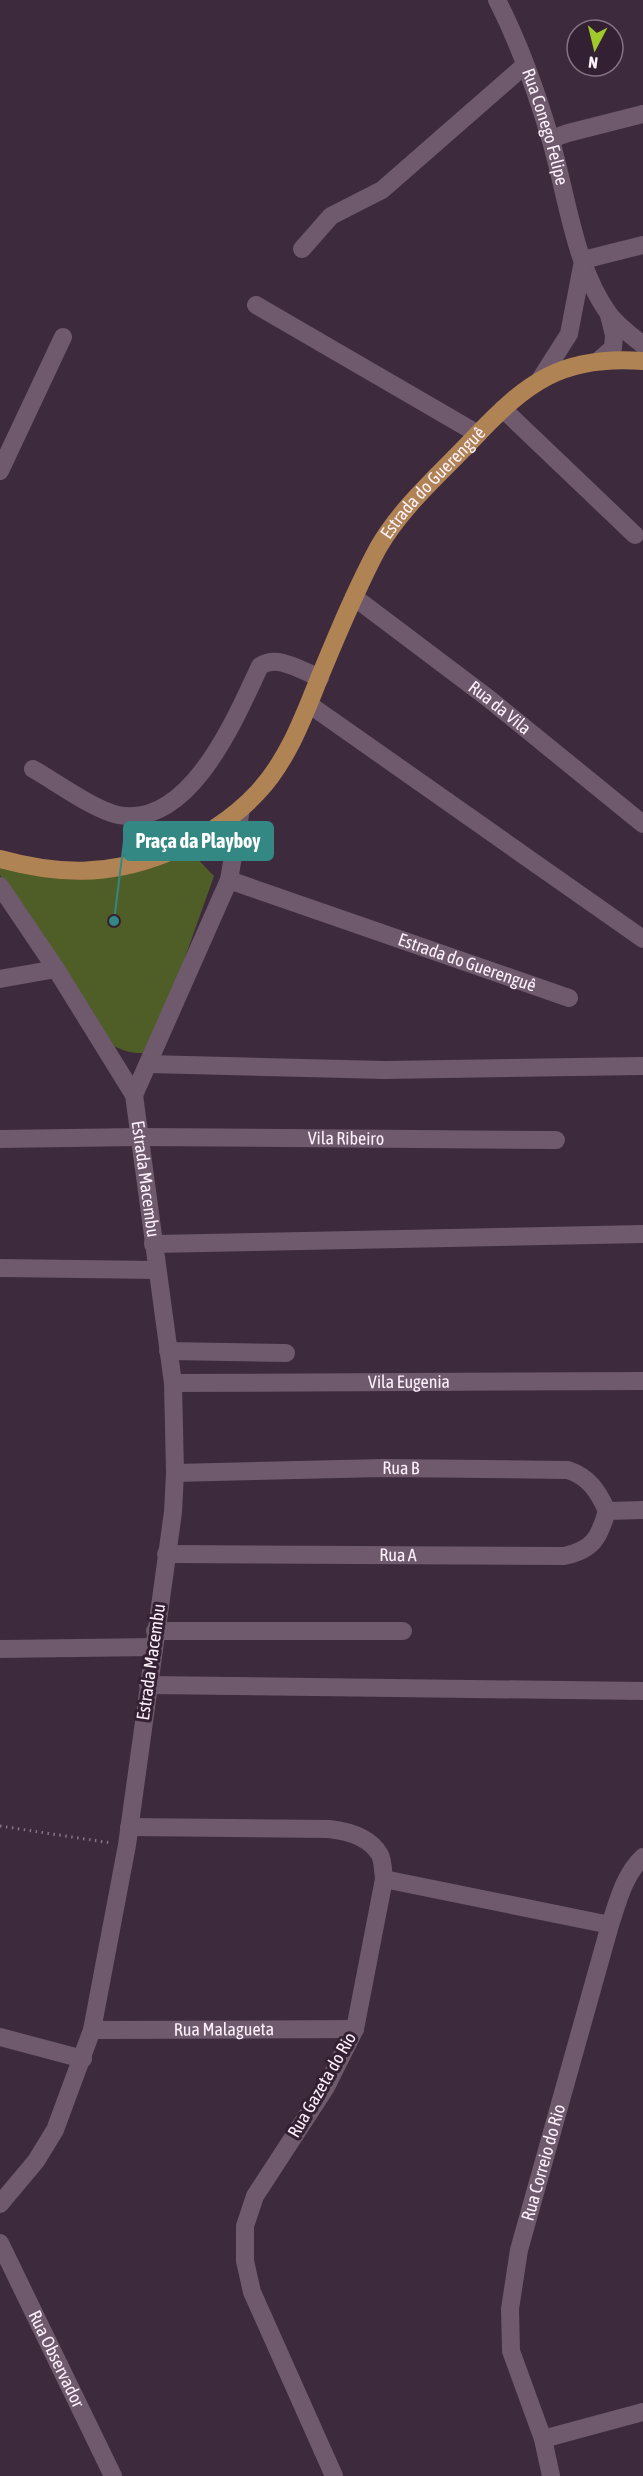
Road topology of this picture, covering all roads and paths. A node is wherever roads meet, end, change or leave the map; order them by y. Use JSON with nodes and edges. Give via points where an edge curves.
{"nodes":[{"id":1,"x":497,"y":0,"type":"edge"},
{"id":2,"x":525,"y":65,"type":"junction"},
{"id":3,"x":643,"y":114,"type":"edge"},
{"id":4,"x":551,"y":139,"type":"junction"},
{"id":5,"x":643,"y":245,"type":"edge"},
{"id":6,"x":302,"y":249,"type":"dead end"},
{"id":7,"x":583,"y":260,"type":"junction"},
{"id":8,"x":256,"y":304,"type":"dead end"},
{"id":9,"x":609,"y":313,"type":"junction"},
{"id":10,"x":569,"y":334,"type":"junction"},
{"id":11,"x":63,"y":337,"type":"dead end"},
{"id":12,"x":643,"y":345,"type":"edge"},
{"id":13,"x":596,"y":361,"type":"junction"},
{"id":14,"x":643,"y":361,"type":"edge"},
{"id":15,"x":541,"y":378,"type":"junction"},
{"id":16,"x":503,"y":409,"type":"junction"},
{"id":17,"x":478,"y":434,"type":"junction"},
{"id":18,"x":0,"y":471,"type":"edge"},
{"id":19,"x":635,"y":535,"type":"dead end"},
{"id":20,"x":354,"y":597,"type":"junction"},
{"id":21,"x":320,"y":678,"type":"junction"},
{"id":22,"x":310,"y":705,"type":"junction"},
{"id":23,"x":33,"y":769,"type":"dead end"},
{"id":24,"x":241,"y":809,"type":"junction"},
{"id":25,"x":643,"y":824,"type":"edge"},
{"id":26,"x":0,"y":859,"type":"edge"},
{"id":27,"x":229,"y":880,"type":"junction"},
{"id":28,"x":0,"y":886,"type":"edge"},
{"id":29,"x":643,"y":939,"type":"edge"},
{"id":30,"x":56,"y":969,"type":"junction"},
{"id":31,"x":0,"y":980,"type":"edge"},
{"id":32,"x":569,"y":998,"type":"dead end"},
{"id":33,"x":148,"y":1065,"type":"junction"},
{"id":34,"x":643,"y":1066,"type":"edge"},
{"id":35,"x":134,"y":1095,"type":"junction"},
{"id":36,"x":139,"y":1137,"type":"junction"},
{"id":37,"x":0,"y":1139,"type":"edge"},
{"id":38,"x":555,"y":1140,"type":"dead end"},
{"id":39,"x":643,"y":1234,"type":"edge"},
{"id":40,"x":153,"y":1244,"type":"junction"},
{"id":41,"x":0,"y":1269,"type":"edge"},
{"id":42,"x":157,"y":1270,"type":"junction"},
{"id":43,"x":168,"y":1351,"type":"junction"},
{"id":44,"x":286,"y":1353,"type":"dead end"},
{"id":45,"x":643,"y":1381,"type":"edge"},
{"id":46,"x":173,"y":1383,"type":"junction"},
{"id":47,"x":175,"y":1473,"type":"junction"},
{"id":48,"x":607,"y":1510,"type":"junction"},
{"id":49,"x":643,"y":1510,"type":"edge"},
{"id":50,"x":166,"y":1554,"type":"junction"},
{"id":51,"x":403,"y":1631,"type":"dead end"},
{"id":52,"x":154,"y":1639,"type":"junction"},
{"id":53,"x":0,"y":1649,"type":"edge"},
{"id":54,"x":148,"y":1685,"type":"junction"},
{"id":55,"x":643,"y":1691,"type":"edge"},
{"id":56,"x":0,"y":1826,"type":"edge"},
{"id":57,"x":128,"y":1836,"type":"junction"},
{"id":58,"x":643,"y":1857,"type":"edge"},
{"id":59,"x":384,"y":1879,"type":"junction"},
{"id":60,"x":610,"y":1925,"type":"junction"},
{"id":61,"x":355,"y":2029,"type":"junction"},
{"id":62,"x":92,"y":2030,"type":"junction"},
{"id":63,"x":0,"y":2037,"type":"edge"},
{"id":64,"x":83,"y":2059,"type":"junction"},
{"id":65,"x":0,"y":2204,"type":"edge"},
{"id":66,"x":0,"y":2242,"type":"edge"},
{"id":67,"x":643,"y":2412,"type":"edge"},
{"id":68,"x":543,"y":2439,"type":"junction"},
{"id":69,"x":113,"y":2476,"type":"edge"},
{"id":70,"x":334,"y":2476,"type":"edge"},
{"id":71,"x":551,"y":2476,"type":"edge"}],
"edges":[{"from":1,"to":2,"type":"street","name":"Rua Conego Felipe"},
{"from":2,"to":4,"type":"street","name":"Rua Conego Felipe"},
{"from":2,"to":6,"type":"street","via":[[382,190],[331,216]]},
{"from":3,"to":4,"type":"street"},
{"from":4,"to":7,"type":"street","name":"Rua Conego Felipe"},
{"from":5,"to":7,"type":"street"},
{"from":7,"to":9,"type":"street","name":"Rua Conego Felipe"},
{"from":7,"to":10,"type":"street","name":"Rua Conego Felipe"},
{"from":8,"to":17,"type":"street"},
{"from":9,"to":12,"type":"street","name":"Rua Conego Felipe"},
{"from":9,"to":13,"type":"street","via":[[613,348]]},
{"from":10,"to":13,"type":"street","via":[[574,352]]},
{"from":10,"to":15,"type":"street","name":"Rua Conego Felipe"},
{"from":11,"to":18,"type":"street"},
{"from":13,"to":14,"type":"main road","name":"Estrada do Guerenguê"},
{"from":13,"to":15,"type":"main road","name":"Estrada do Guerenguê"},
{"from":15,"to":16,"type":"main road","name":"Estrada do Guerenguê"},
{"from":16,"to":17,"type":"main road","name":"Estrada do Guerenguê"},
{"from":16,"to":19,"type":"street"},
{"from":17,"to":20,"type":"main road","name":"Estrada do Guerenguê","via":[[400,516],[380,545]]},
{"from":20,"to":21,"type":"main road","name":"Estrada do Guerenguê"},
{"from":20,"to":25,"type":"street","name":"Rua da Vila","via":[[488,698]]},
{"from":21,"to":22,"type":"main road","name":"Estrada do Guerenguê"},
{"from":21,"to":23,"type":"street","via":[[276,661],[260,666],[230,729],[194,783],[172,801],[137,816],[117,815]]},
{"from":22,"to":24,"type":"main road","name":"Estrada do Guerenguê","via":[[276,769]]},
{"from":22,"to":29,"type":"street"},
{"from":24,"to":26,"type":"main road","name":"Estrada do Guerenguê","via":[[189,844],[129,866],[74,872]]},
{"from":24,"to":27,"type":"street"},
{"from":27,"to":32,"type":"street","name":"Estrada do Guerenguê"},
{"from":27,"to":33,"type":"street"},
{"from":28,"to":30,"type":"street","name":"Estrada Macembu"},
{"from":30,"to":31,"type":"street"},
{"from":30,"to":35,"type":"street","name":"Estrada Macembu"},
{"from":33,"to":34,"type":"street","via":[[384,1070]]},
{"from":33,"to":35,"type":"street"},
{"from":35,"to":36,"type":"street","name":"Estrada Macembu"},
{"from":36,"to":37,"type":"street","name":"Vila Ribeiro"},
{"from":36,"to":38,"type":"street","name":"Vila Ribeiro"},
{"from":36,"to":40,"type":"street","name":"Estrada Macembu"},
{"from":39,"to":40,"type":"street"},
{"from":40,"to":42,"type":"street","name":"Estrada Macembu"},
{"from":41,"to":42,"type":"street"},
{"from":42,"to":43,"type":"street","name":"Estrada Macembu"},
{"from":43,"to":44,"type":"street"},
{"from":43,"to":46,"type":"street","name":"Estrada Macembu"},
{"from":45,"to":46,"type":"street","name":"Vila Eugenia"},
{"from":46,"to":47,"type":"street","name":"Estrada Macembu"},
{"from":47,"to":48,"type":"street","name":"Rua B","via":[[383,1468],[568,1470],[596,1489]]},
{"from":47,"to":50,"type":"street","name":"Estrada Macembu"},
{"from":48,"to":49,"type":"street"},
{"from":48,"to":50,"type":"street","name":"Rua A","via":[[602,1529],[588,1547],[564,1556]]},
{"from":50,"to":52,"type":"street","name":"Estrada Macembu"},
{"from":51,"to":52,"type":"street"},
{"from":52,"to":53,"type":"street"},
{"from":52,"to":54,"type":"street","name":"Estrada Macembu"},
{"from":54,"to":55,"type":"street"},
{"from":54,"to":57,"type":"street","name":"Estrada Macembu"},
{"from":56,"to":57,"type":"path"},
{"from":57,"to":59,"type":"street","name":"Rua Gazeta do Rio","via":[[329,1828],[350,1832],[367,1841],[380,1855]]},
{"from":57,"to":62,"type":"street","name":"Estrada Macembu"},
{"from":58,"to":60,"type":"street","name":"Rua Correio do Rio","via":[[625,1881]]},
{"from":59,"to":60,"type":"street"},
{"from":59,"to":61,"type":"street","name":"Rua Gazeta do Rio"},
{"from":60,"to":68,"type":"street","name":"Rua Correio do Rio","via":[[519,2250],[510,2308],[511,2351]]},
{"from":61,"to":62,"type":"street","name":"Rua Malagueta"},
{"from":61,"to":70,"type":"street","name":"Rua Gazeta do Rio","via":[[326,2086],[255,2196],[245,2226],[245,2261],[252,2292]]},
{"from":62,"to":64,"type":"street","name":"Estrada Macembu"},
{"from":63,"to":64,"type":"street"},
{"from":64,"to":65,"type":"street","name":"Estrada Macembu","via":[[55,2130],[36,2161]]},
{"from":66,"to":69,"type":"street","name":"Rua Observador"},
{"from":67,"to":68,"type":"street"},
{"from":68,"to":71,"type":"street","name":"Rua Correio do Rio"}]}
